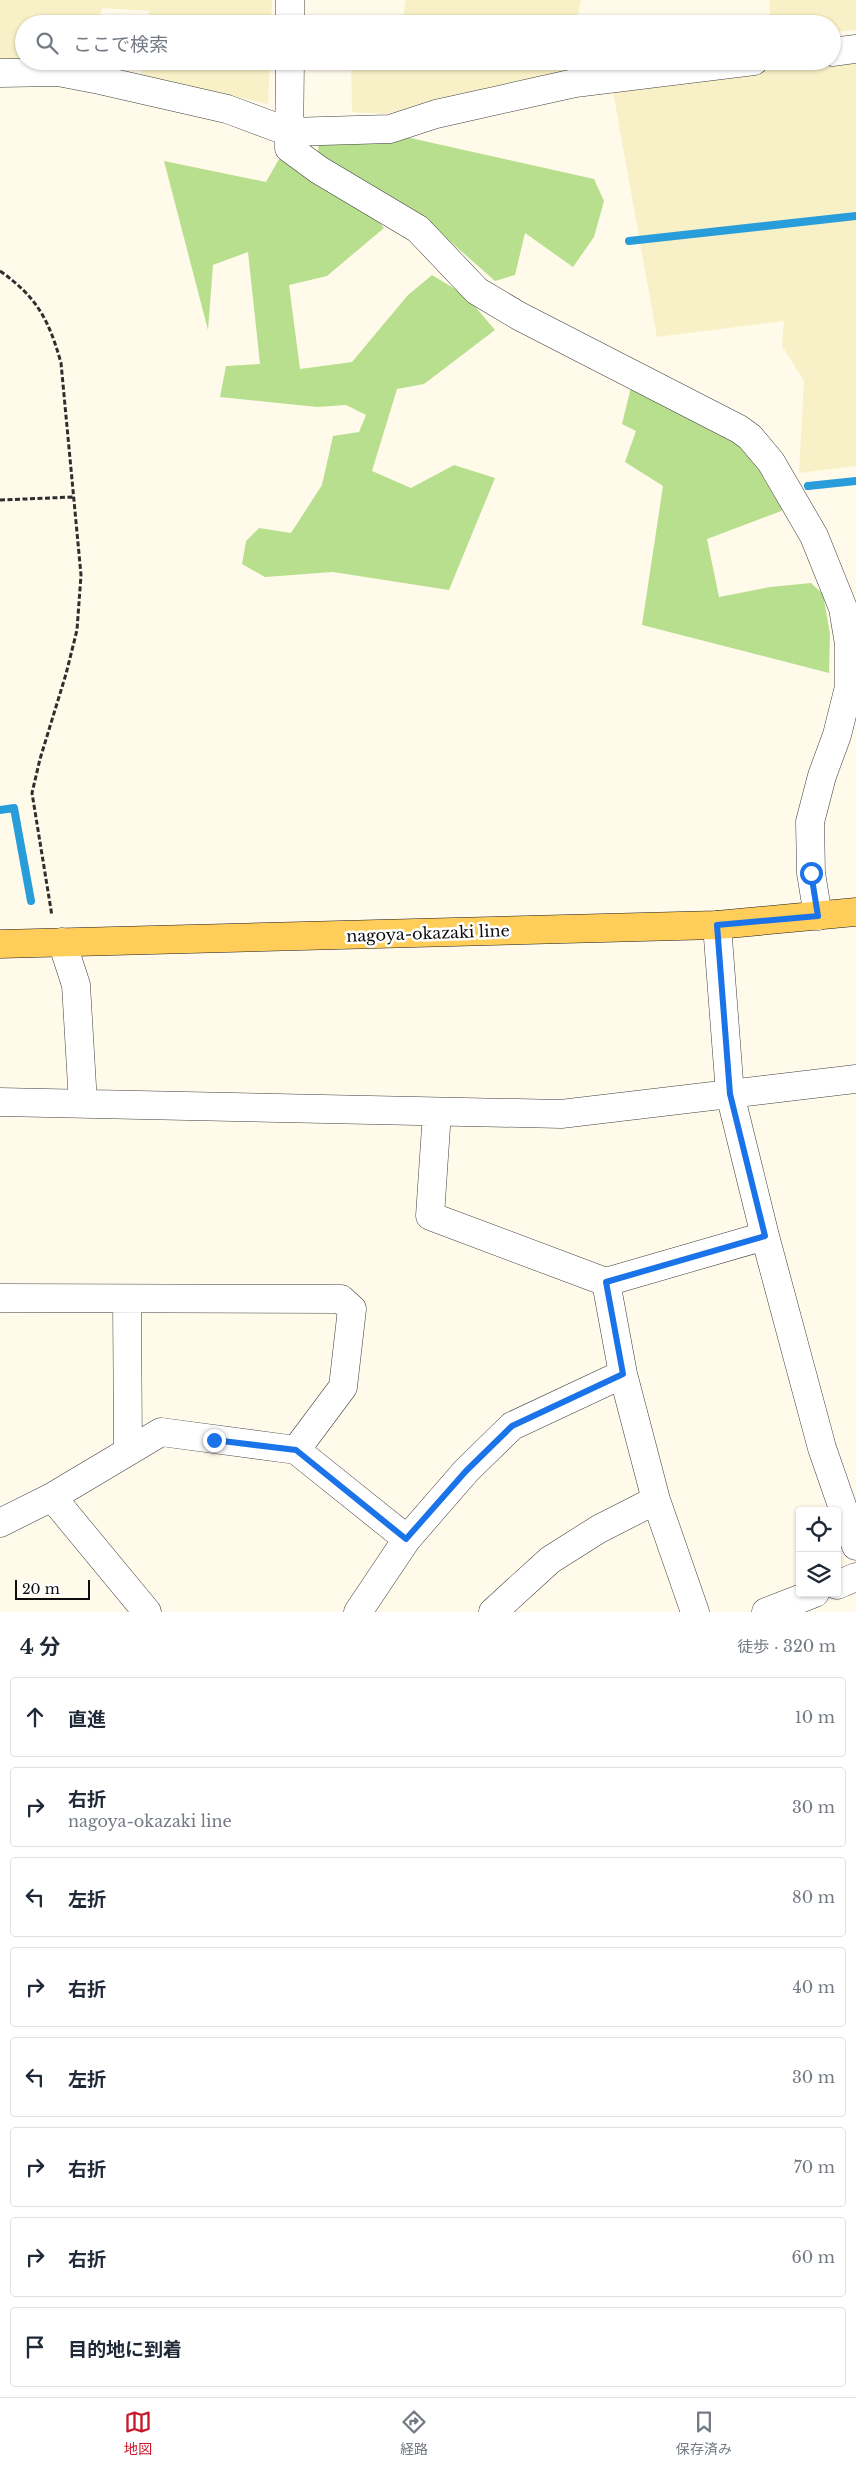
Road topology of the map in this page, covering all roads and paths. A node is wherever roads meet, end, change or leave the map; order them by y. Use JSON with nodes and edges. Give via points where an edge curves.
{"nodes":[{"id":1,"x":290,"y":0,"type":"edge"},
{"id":2,"x":290,"y":15,"type":"edge"},
{"id":3,"x":856,"y":49,"type":"edge"},
{"id":4,"x":841,"y":51,"type":"edge"},
{"id":5,"x":290,"y":70,"type":"edge"},
{"id":6,"x":681,"y":70,"type":"edge"},
{"id":7,"x":0,"y":73,"type":"edge"},
{"id":8,"x":289,"y":132,"type":"junction"},
{"id":9,"x":0,"y":272,"type":"edge"},
{"id":10,"x":74,"y":498,"type":"junction"},
{"id":11,"x":0,"y":500,"type":"edge"},
{"id":12,"x":849,"y":608,"type":"edge"},
{"id":13,"x":856,"y":912,"type":"edge"},
{"id":14,"x":818,"y":916,"type":"junction"},
{"id":15,"x":717,"y":925,"type":"junction"},
{"id":16,"x":59,"y":942,"type":"junction"},
{"id":17,"x":0,"y":944,"type":"edge"},
{"id":18,"x":856,"y":1079,"type":"edge"},
{"id":19,"x":730,"y":1094,"type":"junction"},
{"id":20,"x":0,"y":1102,"type":"edge"},
{"id":21,"x":83,"y":1103,"type":"junction"},
{"id":22,"x":437,"y":1112,"type":"junction"},
{"id":23,"x":765,"y":1236,"type":"junction"},
{"id":24,"x":606,"y":1282,"type":"junction"},
{"id":25,"x":0,"y":1298,"type":"edge"},
{"id":26,"x":127,"y":1300,"type":"junction"},
{"id":27,"x":623,"y":1374,"type":"junction"},
{"id":28,"x":296,"y":1450,"type":"junction"},
{"id":29,"x":128,"y":1451,"type":"junction"},
{"id":30,"x":52,"y":1497,"type":"junction"},
{"id":31,"x":656,"y":1500,"type":"junction"},
{"id":32,"x":0,"y":1523,"type":"edge"},
{"id":33,"x":406,"y":1539,"type":"junction"},
{"id":34,"x":856,"y":1546,"type":"edge"},
{"id":35,"x":856,"y":1577,"type":"edge"},
{"id":36,"x":841,"y":1583,"type":"edge"},
{"id":37,"x":805,"y":1597,"type":"edge"},
{"id":38,"x":147,"y":1612,"type":"edge"},
{"id":39,"x":358,"y":1612,"type":"edge"},
{"id":40,"x":493,"y":1612,"type":"edge"},
{"id":41,"x":695,"y":1612,"type":"edge"},
{"id":42,"x":766,"y":1612,"type":"edge"}],
"edges":[{"from":1,"to":2,"type":"street"},
{"from":3,"to":4,"type":"street"},
{"from":5,"to":8,"type":"street"},
{"from":6,"to":8,"type":"street","via":[[575,83],[436,114],[390,129]]},
{"from":7,"to":8,"type":"street","via":[[58,72],[100,80],[227,110]]},
{"from":8,"to":12,"type":"street","via":[[289,148],[319,170],[418,229],[477,291],[562,338],[699,406],[750,438],[770,462],[814,536]]},
{"from":9,"to":10,"type":"path","via":[[38,305],[52,331],[61,362]]},
{"from":10,"to":11,"type":"path"},
{"from":10,"to":16,"type":"path","via":[[81,575],[77,630],[32,792]]},
{"from":12,"to":14,"type":"street","via":[[849,687],[810,822],[811,873]]},
{"from":13,"to":14,"type":"main road","name":"nagoya-okazaki line"},
{"from":14,"to":15,"type":"main road","name":"nagoya-okazaki line"},
{"from":15,"to":16,"type":"main road","name":"nagoya-okazaki line"},
{"from":15,"to":19,"type":"street"},
{"from":16,"to":17,"type":"main road","name":"nagoya-okazaki line"},
{"from":16,"to":21,"type":"street","via":[[76,985]]},
{"from":18,"to":19,"type":"street"},
{"from":19,"to":22,"type":"street","via":[[562,1114]]},
{"from":19,"to":23,"type":"street"},
{"from":20,"to":21,"type":"street"},
{"from":21,"to":22,"type":"street"},
{"from":22,"to":24,"type":"street","via":[[430,1216]]},
{"from":23,"to":24,"type":"street"},
{"from":23,"to":34,"type":"street","via":[[822,1448]]},
{"from":24,"to":27,"type":"street"},
{"from":25,"to":26,"type":"street"},
{"from":26,"to":28,"type":"street","via":[[341,1299],[352,1309],[343,1387]]},
{"from":26,"to":29,"type":"street"},
{"from":27,"to":31,"type":"street"},
{"from":27,"to":33,"type":"street","via":[[512,1426],[466,1471]]},
{"from":28,"to":29,"type":"street","via":[[161,1432]]},
{"from":28,"to":33,"type":"street"},
{"from":29,"to":30,"type":"street"},
{"from":30,"to":32,"type":"street"},
{"from":30,"to":38,"type":"street"},
{"from":31,"to":40,"type":"street","via":[[599,1529],[550,1560]]},
{"from":31,"to":41,"type":"street"},
{"from":33,"to":39,"type":"street"},
{"from":35,"to":36,"type":"street"},
{"from":37,"to":42,"type":"street"}]}
